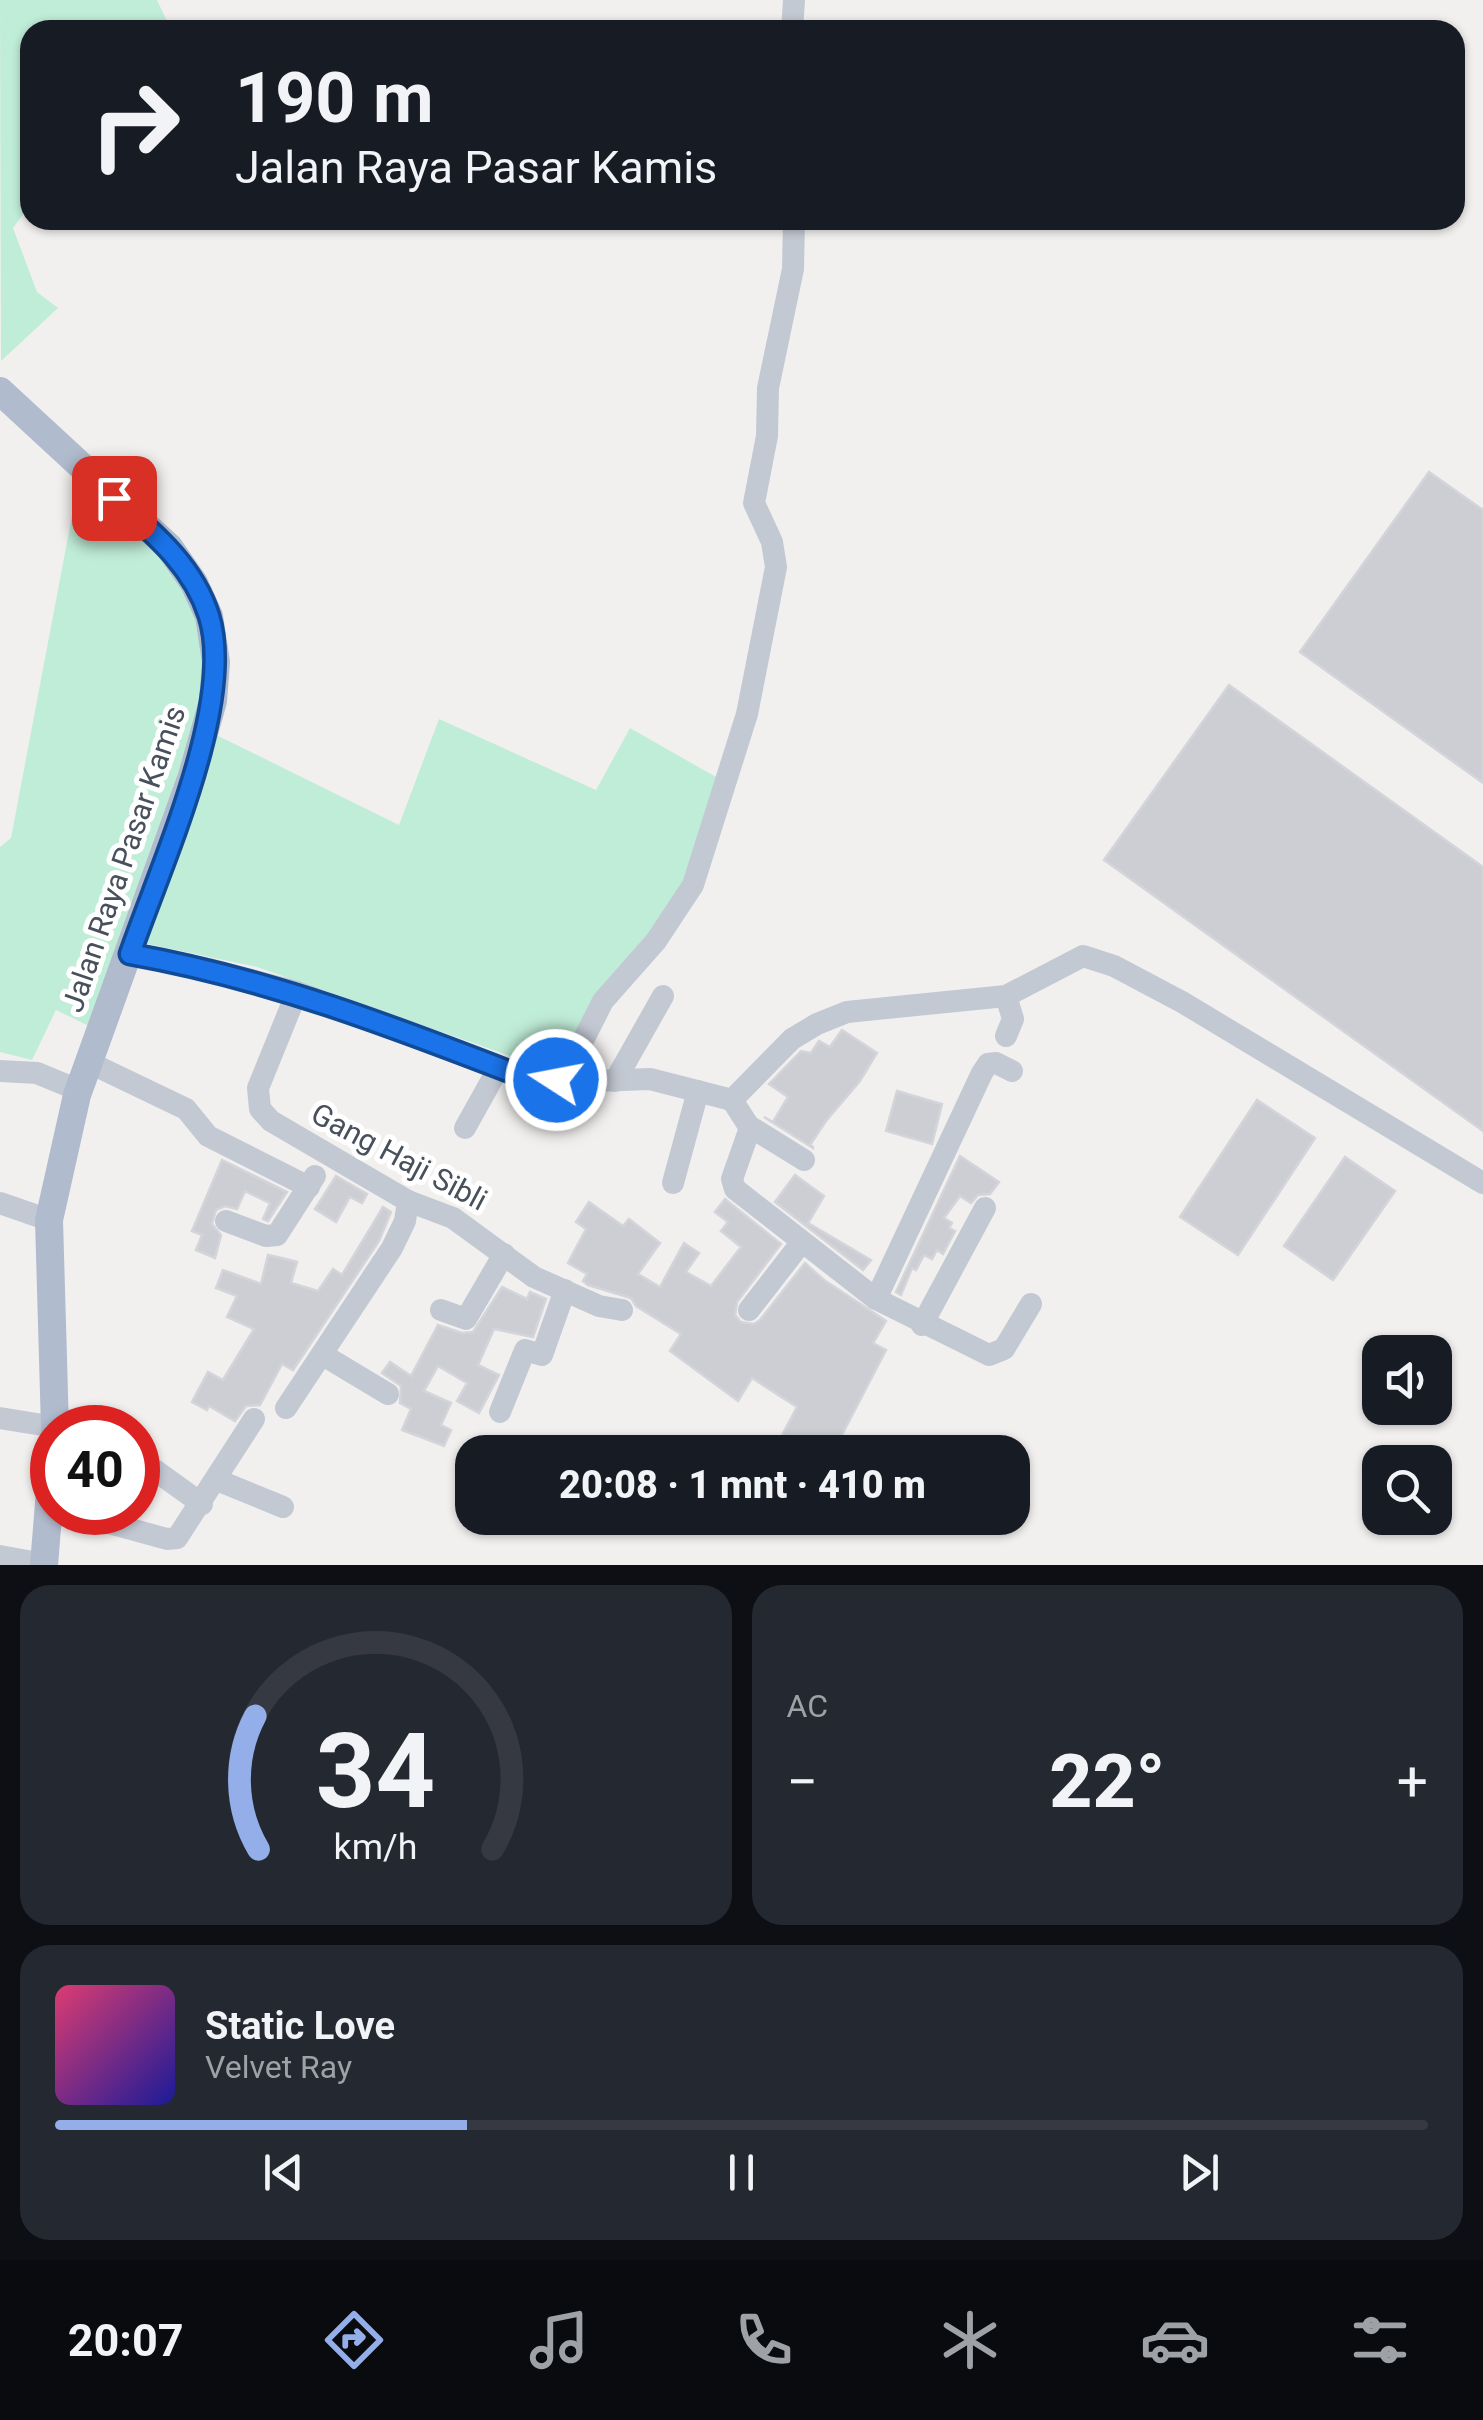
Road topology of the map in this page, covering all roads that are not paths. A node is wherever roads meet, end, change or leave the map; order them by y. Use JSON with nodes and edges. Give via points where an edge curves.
{"nodes":[{"id":1,"x":794,"y":230,"type":"edge"},
{"id":2,"x":0,"y":390,"type":"edge"},
{"id":3,"x":130,"y":954,"type":"junction"},
{"id":4,"x":297,"y":992,"type":"junction"},
{"id":5,"x":664,"y":996,"type":"dead end"},
{"id":6,"x":1006,"y":996,"type":"junction"},
{"id":7,"x":1006,"y":1036,"type":"dead end"},
{"id":8,"x":88,"y":1062,"type":"junction"},
{"id":9,"x":499,"y":1067,"type":"junction"},
{"id":10,"x":0,"y":1071,"type":"edge"},
{"id":11,"x":1012,"y":1071,"type":"dead end"},
{"id":12,"x":556,"y":1080,"type":"junction"},
{"id":13,"x":616,"y":1081,"type":"junction"},
{"id":14,"x":78,"y":1090,"type":"junction"},
{"id":15,"x":698,"y":1091,"type":"junction"},
{"id":16,"x":732,"y":1100,"type":"junction"},
{"id":17,"x":749,"y":1126,"type":"junction"},
{"id":18,"x":465,"y":1128,"type":"dead end"},
{"id":19,"x":326,"y":1156,"type":"junction"},
{"id":20,"x":804,"y":1160,"type":"dead end"},
{"id":21,"x":1483,"y":1182,"type":"edge"},
{"id":22,"x":673,"y":1183,"type":"dead end"},
{"id":23,"x":308,"y":1187,"type":"junction"},
{"id":24,"x":408,"y":1200,"type":"junction"},
{"id":25,"x":0,"y":1203,"type":"edge"},
{"id":26,"x":985,"y":1208,"type":"dead end"},
{"id":27,"x":48,"y":1220,"type":"junction"},
{"id":28,"x":226,"y":1222,"type":"dead end"},
{"id":29,"x":801,"y":1244,"type":"junction"},
{"id":30,"x":504,"y":1254,"type":"junction"},
{"id":31,"x":565,"y":1290,"type":"junction"},
{"id":32,"x":876,"y":1299,"type":"junction"},
{"id":33,"x":1031,"y":1304,"type":"dead end"},
{"id":34,"x":441,"y":1310,"type":"dead end"},
{"id":35,"x":622,"y":1310,"type":"dead end"},
{"id":36,"x":749,"y":1310,"type":"dead end"},
{"id":37,"x":922,"y":1325,"type":"junction"},
{"id":38,"x":323,"y":1355,"type":"junction"},
{"id":39,"x":388,"y":1394,"type":"dead end"},
{"id":40,"x":54,"y":1405,"type":"edge"},
{"id":41,"x":286,"y":1408,"type":"dead end"},
{"id":42,"x":500,"y":1412,"type":"dead end"},
{"id":43,"x":0,"y":1418,"type":"edge"},
{"id":44,"x":254,"y":1420,"type":"dead end"},
{"id":45,"x":30,"y":1423,"type":"edge"},
{"id":46,"x":160,"y":1474,"type":"edge"},
{"id":47,"x":217,"y":1480,"type":"junction"},
{"id":48,"x":202,"y":1504,"type":"junction"},
{"id":49,"x":283,"y":1507,"type":"dead end"},
{"id":50,"x":47,"y":1535,"type":"edge"},
{"id":51,"x":157,"y":1535,"type":"edge"},
{"id":52,"x":0,"y":1556,"type":"edge"},
{"id":53,"x":44,"y":1564,"type":"edge"}],
"edges":[{"from":1,"to":12,"type":"street","via":[[754,502],[776,566],[747,714],[693,885],[603,1002]]},
{"from":2,"to":3,"type":"main road","name":"Jalan Raya Pasar Kamis","via":[[169,547],[209,616],[213,702]]},
{"from":3,"to":4,"type":"street"},
{"from":3,"to":8,"type":"main road","name":"Jalan Raya Pasar Kamis"},
{"from":4,"to":9,"type":"street"},
{"from":4,"to":19,"type":"street","name":"Gang Haji Sibli","via":[[256,1100],[271,1122]]},
{"from":5,"to":13,"type":"street"},
{"from":6,"to":7,"type":"street","via":[[1012,1019]]},
{"from":6,"to":16,"type":"street","via":[[847,1012],[792,1039]]},
{"from":6,"to":21,"type":"street","via":[[1083,956],[1114,966]]},
{"from":8,"to":14,"type":"main road","name":"Jalan Raya Pasar Kamis"},
{"from":8,"to":23,"type":"street","via":[[193,1112],[208,1136]]},
{"from":9,"to":12,"type":"street","via":[[539,1083]]},
{"from":9,"to":18,"type":"street"},
{"from":10,"to":14,"type":"street","via":[[37,1073]]},
{"from":11,"to":32,"type":"street","via":[[996,1063],[982,1073]]},
{"from":12,"to":13,"type":"street"},
{"from":13,"to":15,"type":"street","via":[[650,1079]]},
{"from":14,"to":27,"type":"main road","name":"Jalan Raya Pasar Kamis"},
{"from":15,"to":16,"type":"street"},
{"from":15,"to":22,"type":"street"},
{"from":16,"to":17,"type":"street"},
{"from":17,"to":20,"type":"street"},
{"from":17,"to":29,"type":"street","via":[[732,1185]]},
{"from":19,"to":23,"type":"street"},
{"from":19,"to":24,"type":"street","name":"Gang Haji Sibli"},
{"from":23,"to":28,"type":"street","via":[[276,1234]]},
{"from":24,"to":30,"type":"street","name":"Gang Haji Sibli","via":[[453,1218]]},
{"from":24,"to":38,"type":"street","via":[[392,1248]]},
{"from":25,"to":27,"type":"street"},
{"from":26,"to":37,"type":"street"},
{"from":27,"to":40,"type":"main road","name":"Jalan Raya Pasar Kamis"},
{"from":29,"to":32,"type":"street"},
{"from":29,"to":36,"type":"street"},
{"from":30,"to":31,"type":"street","name":"Gang Haji Sibli"},
{"from":30,"to":34,"type":"street","via":[[466,1319]]},
{"from":31,"to":35,"type":"street","name":"Gang Haji Sibli"},
{"from":31,"to":42,"type":"street","via":[[542,1355],[526,1350]]},
{"from":32,"to":37,"type":"street"},
{"from":33,"to":37,"type":"street","via":[[994,1355]]},
{"from":38,"to":39,"type":"street"},
{"from":38,"to":41,"type":"street"},
{"from":43,"to":45,"type":"street"},
{"from":44,"to":47,"type":"street"},
{"from":46,"to":48,"type":"street"},
{"from":47,"to":48,"type":"street"},
{"from":47,"to":49,"type":"street"},
{"from":48,"to":51,"type":"street","via":[[183,1534]]},
{"from":50,"to":53,"type":"main road"},
{"from":52,"to":53,"type":"street"}]}
